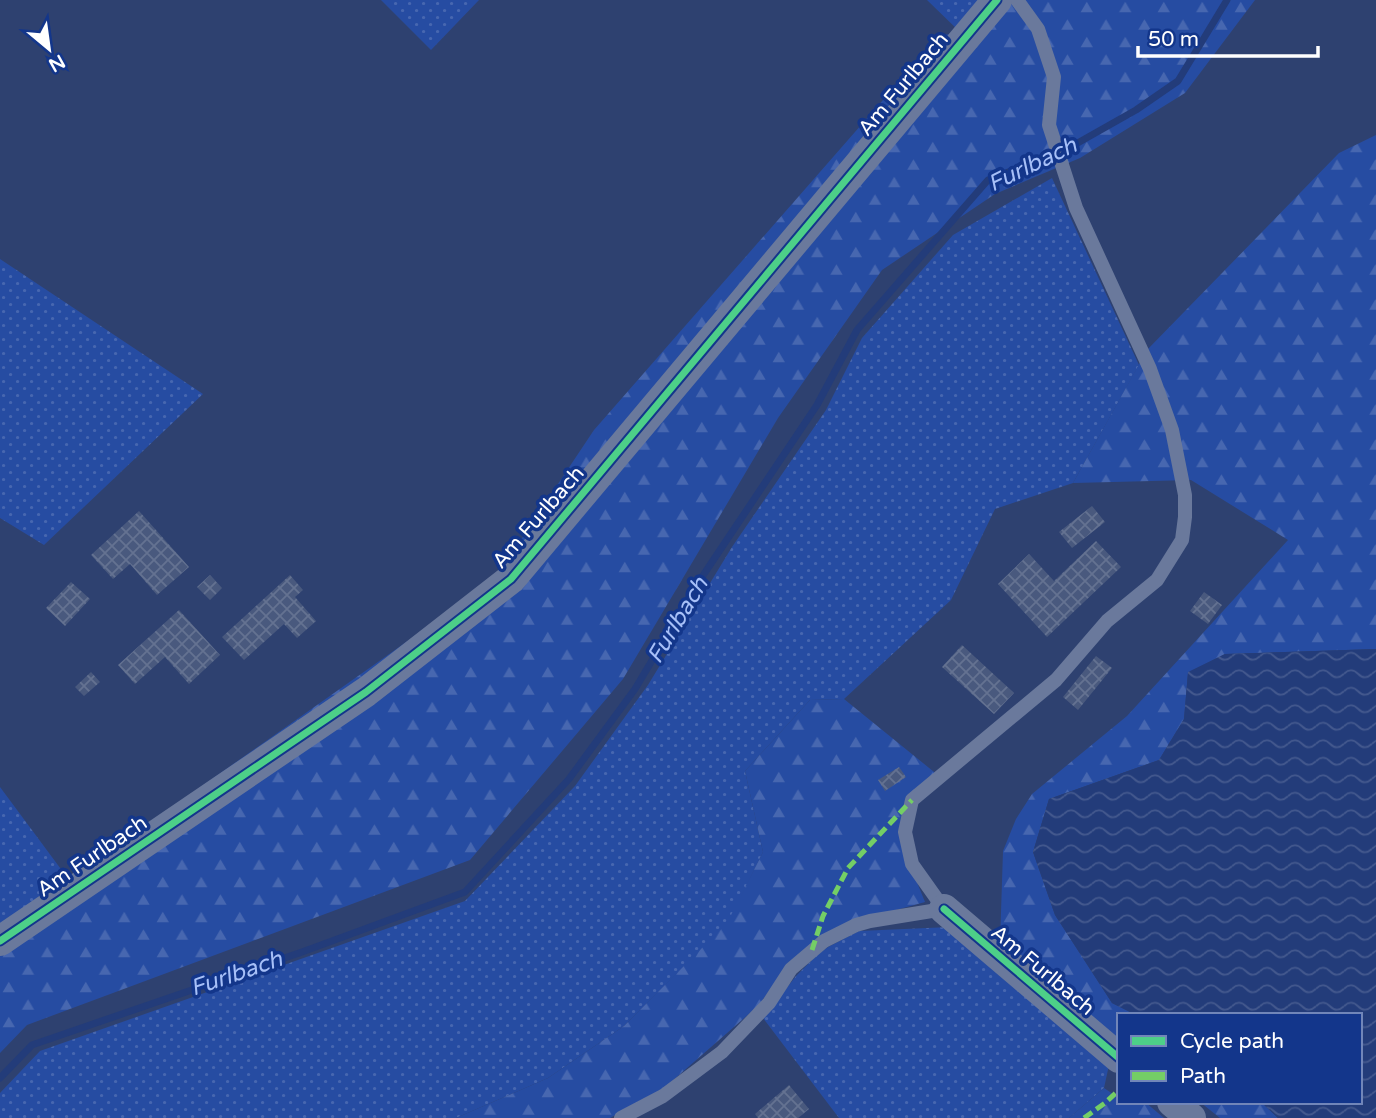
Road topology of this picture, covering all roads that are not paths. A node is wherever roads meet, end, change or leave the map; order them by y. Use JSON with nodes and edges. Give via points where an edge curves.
{"nodes":[{"id":1,"x":997,"y":0,"type":"edge"},
{"id":2,"x":1017,"y":0,"type":"edge"},
{"id":3,"x":944,"y":909,"type":"junction"},
{"id":4,"x":0,"y":942,"type":"edge"},
{"id":5,"x":1117,"y":1056,"type":"edge"},
{"id":6,"x":1174,"y":1104,"type":"edge"},
{"id":7,"x":621,"y":1118,"type":"edge"},
{"id":8,"x":1191,"y":1118,"type":"edge"}],
"edges":[{"from":1,"to":4,"type":"street","name":"Am Furlbach","via":[[511,579],[366,692]]},
{"from":2,"to":3,"type":"lane","via":[[1038,29],[1054,77],[1049,125],[1076,208],[1150,369],[1172,430],[1185,517],[1182,540],[1157,580],[1107,621],[1056,680],[912,800],[905,832],[912,864]]},
{"from":3,"to":5,"type":"street","name":"Am Furlbach"},
{"from":3,"to":7,"type":"lane","via":[[870,921],[824,942],[791,969],[769,1003],[722,1052],[663,1096]]},
{"from":6,"to":8,"type":"street"}]}
